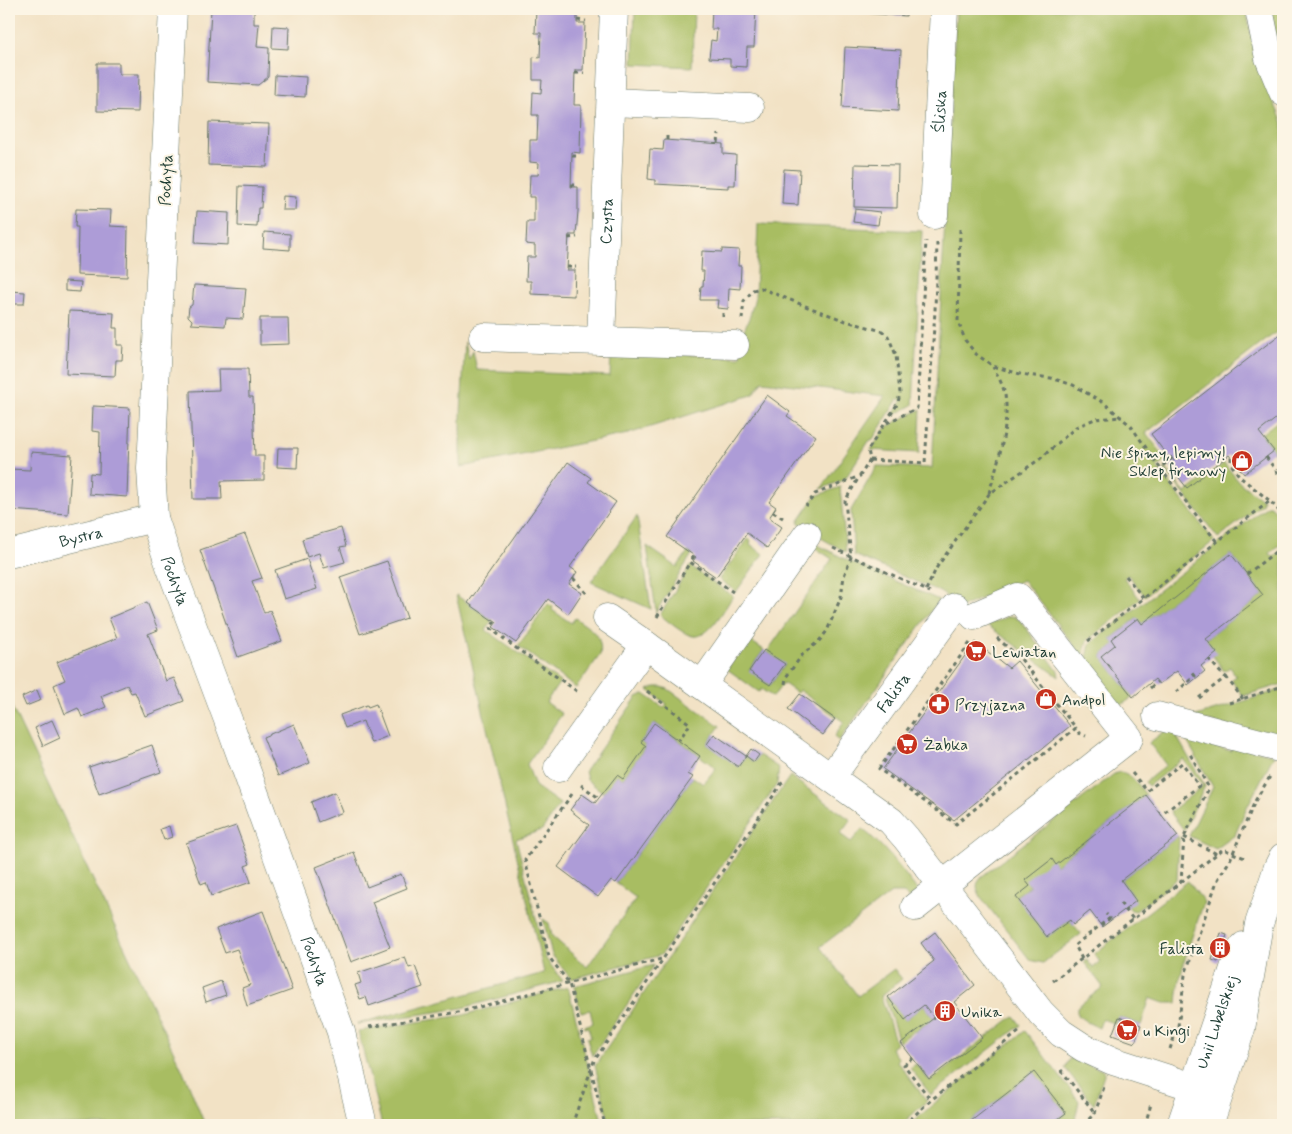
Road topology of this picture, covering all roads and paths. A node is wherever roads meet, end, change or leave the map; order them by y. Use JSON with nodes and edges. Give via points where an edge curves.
{"nodes":[{"id":1,"x":173,"y":9,"type":"edge"},
{"id":2,"x":614,"y":9,"type":"edge"},
{"id":3,"x":944,"y":9,"type":"edge"},
{"id":4,"x":1259,"y":9,"type":"edge"},
{"id":5,"x":577,"y":20,"type":"dead end"},
{"id":6,"x":584,"y":21,"type":"dead end"},
{"id":7,"x":575,"y":73,"type":"dead end"},
{"id":8,"x":582,"y":73,"type":"dead end"},
{"id":9,"x":1283,"y":92,"type":"edge"},
{"id":10,"x":611,"y":102,"type":"junction"},
{"id":11,"x":750,"y":108,"type":"dead end"},
{"id":12,"x":572,"y":156,"type":"dead end"},
{"id":13,"x":579,"y":156,"type":"dead end"},
{"id":14,"x":571,"y":185,"type":"dead end"},
{"id":15,"x":578,"y":185,"type":"dead end"},
{"id":16,"x":960,"y":225,"type":"dead end"},
{"id":17,"x":930,"y":227,"type":"junction"},
{"id":18,"x":576,"y":237,"type":"dead end"},
{"id":19,"x":568,"y":238,"type":"dead end"},
{"id":20,"x":567,"y":267,"type":"dead end"},
{"id":21,"x":574,"y":267,"type":"dead end"},
{"id":22,"x":483,"y":337,"type":"dead end"},
{"id":23,"x":601,"y":341,"type":"junction"},
{"id":24,"x":735,"y":345,"type":"joint"},
{"id":25,"x":993,"y":366,"type":"junction"},
{"id":26,"x":1122,"y":417,"type":"junction"},
{"id":27,"x":886,"y":423,"type":"junction"},
{"id":28,"x":1231,"y":457,"type":"dead end"},
{"id":29,"x":1266,"y":457,"type":"dead end"},
{"id":30,"x":1172,"y":458,"type":"dead end"},
{"id":31,"x":870,"y":460,"type":"junction"},
{"id":32,"x":1160,"y":468,"type":"junction"},
{"id":33,"x":860,"y":476,"type":"junction"},
{"id":34,"x":1283,"y":480,"type":"edge"},
{"id":35,"x":989,"y":494,"type":"junction"},
{"id":36,"x":1270,"y":501,"type":"junction"},
{"id":37,"x":805,"y":507,"type":"dead end"},
{"id":38,"x":1283,"y":515,"type":"edge"},
{"id":39,"x":154,"y":518,"type":"junction"},
{"id":40,"x":807,"y":535,"type":"dead end"},
{"id":41,"x":1217,"y":542,"type":"junction"},
{"id":42,"x":1283,"y":546,"type":"edge"},
{"id":43,"x":9,"y":554,"type":"edge"},
{"id":44,"x":694,"y":556,"type":"dead end"},
{"id":45,"x":690,"y":562,"type":"junction"},
{"id":46,"x":1247,"y":574,"type":"dead end"},
{"id":47,"x":1126,"y":576,"type":"dead end"},
{"id":48,"x":715,"y":580,"type":"dead end"},
{"id":49,"x":926,"y":590,"type":"dead end"},
{"id":50,"x":1144,"y":599,"type":"junction"},
{"id":51,"x":607,"y":618,"type":"dead end"},
{"id":52,"x":495,"y":621,"type":"dead end"},
{"id":53,"x":967,"y":622,"type":"junction"},
{"id":54,"x":644,"y":643,"type":"junction"},
{"id":55,"x":1192,"y":672,"type":"dead end"},
{"id":56,"x":1081,"y":676,"type":"junction"},
{"id":57,"x":1226,"y":677,"type":"dead end"},
{"id":58,"x":1157,"y":682,"type":"dead end"},
{"id":59,"x":785,"y":684,"type":"dead end"},
{"id":60,"x":702,"y":685,"type":"junction"},
{"id":61,"x":1152,"y":686,"type":"dead end"},
{"id":62,"x":1283,"y":686,"type":"edge"},
{"id":63,"x":642,"y":688,"type":"dead end"},
{"id":64,"x":1243,"y":698,"type":"junction"},
{"id":65,"x":1225,"y":704,"type":"dead end"},
{"id":66,"x":601,"y":708,"type":"junction"},
{"id":67,"x":1166,"y":711,"type":"junction"},
{"id":68,"x":678,"y":740,"type":"dead end"},
{"id":69,"x":800,"y":756,"type":"junction"},
{"id":70,"x":1103,"y":758,"type":"junction"},
{"id":71,"x":1279,"y":759,"type":"edge"},
{"id":72,"x":558,"y":768,"type":"dead end"},
{"id":73,"x":831,"y":777,"type":"junction"},
{"id":74,"x":586,"y":788,"type":"dead end"},
{"id":75,"x":574,"y":791,"type":"dead end"},
{"id":76,"x":599,"y":798,"type":"dead end"},
{"id":77,"x":1161,"y":815,"type":"dead end"},
{"id":78,"x":1184,"y":837,"type":"junction"},
{"id":79,"x":1217,"y":854,"type":"junction"},
{"id":80,"x":1233,"y":854,"type":"junction"},
{"id":81,"x":1283,"y":857,"type":"edge"},
{"id":82,"x":1245,"y":858,"type":"dead end"},
{"id":83,"x":1181,"y":882,"type":"junction"},
{"id":84,"x":942,"y":886,"type":"junction"},
{"id":85,"x":1120,"y":903,"type":"dead end"},
{"id":86,"x":915,"y":907,"type":"dead end"},
{"id":87,"x":1106,"y":914,"type":"dead end"},
{"id":88,"x":1133,"y":920,"type":"junction"},
{"id":89,"x":1259,"y":924,"type":"junction"},
{"id":90,"x":665,"y":958,"type":"junction"},
{"id":91,"x":1082,"y":959,"type":"junction"},
{"id":92,"x":569,"y":983,"type":"junction"},
{"id":93,"x":1041,"y":1013,"type":"junction"},
{"id":94,"x":341,"y":1032,"type":"junction"},
{"id":95,"x":913,"y":1058,"type":"dead end"},
{"id":96,"x":1113,"y":1061,"type":"junction"},
{"id":97,"x":591,"y":1070,"type":"junction"},
{"id":98,"x":1161,"y":1076,"type":"junction"},
{"id":99,"x":1200,"y":1089,"type":"junction"},
{"id":100,"x":931,"y":1100,"type":"junction"},
{"id":101,"x":363,"y":1125,"type":"edge"},
{"id":102,"x":572,"y":1125,"type":"edge"},
{"id":103,"x":605,"y":1125,"type":"edge"},
{"id":104,"x":904,"y":1125,"type":"edge"},
{"id":105,"x":1083,"y":1125,"type":"edge"},
{"id":106,"x":1145,"y":1125,"type":"edge"},
{"id":107,"x":1181,"y":1125,"type":"edge"},
{"id":108,"x":1209,"y":1125,"type":"edge"}],
"edges":[{"from":1,"to":39,"type":"street","name":"Pochyła","via":[[151,470]]},
{"from":2,"to":10,"type":"street","name":"Czysta"},
{"from":3,"to":17,"type":"street","name":"Śliska"},
{"from":4,"to":9,"type":"street","via":[[1269,58]]},
{"from":5,"to":6,"type":"path"},
{"from":7,"to":8,"type":"path"},
{"from":10,"to":11,"type":"street"},
{"from":10,"to":23,"type":"street","name":"Czysta"},
{"from":12,"to":13,"type":"path"},
{"from":14,"to":15,"type":"path"},
{"from":16,"to":25,"type":"path","via":[[958,321],[964,340]]},
{"from":17,"to":27,"type":"path","via":[[917,408]]},
{"from":17,"to":31,"type":"path","via":[[937,226],[925,463]]},
{"from":18,"to":19,"type":"path"},
{"from":20,"to":21,"type":"path"},
{"from":22,"to":23,"type":"street"},
{"from":23,"to":24,"type":"street"},
{"from":24,"to":27,"type":"path","via":[[741,336],[744,301],[754,290],[761,288],[882,331],[888,336],[896,355],[900,393]]},
{"from":25,"to":26,"type":"path","via":[[1073,385]]},
{"from":25,"to":35,"type":"path","via":[[1005,393],[1006,406],[1002,441]]},
{"from":26,"to":32,"type":"path"},
{"from":26,"to":35,"type":"path","via":[[1095,419],[1076,427],[1040,459]]},
{"from":27,"to":31,"type":"path","via":[[868,450]]},
{"from":28,"to":36,"type":"path","via":[[1230,464],[1240,477]]},
{"from":29,"to":34,"type":"path"},
{"from":30,"to":32,"type":"path"},
{"from":31,"to":33,"type":"path"},
{"from":32,"to":41,"type":"path"},
{"from":33,"to":37,"type":"path","via":[[815,494]]},
{"from":33,"to":59,"type":"path","via":[[845,501],[851,557],[841,597],[827,631],[803,654]]},
{"from":35,"to":49,"type":"path","via":[[937,567]]},
{"from":36,"to":38,"type":"path"},
{"from":36,"to":41,"type":"path"},
{"from":39,"to":43,"type":"street","name":"Bystra"},
{"from":39,"to":94,"type":"street","name":"Pochyła"},
{"from":40,"to":60,"type":"street"},
{"from":41,"to":50,"type":"path"},
{"from":42,"to":46,"type":"path"},
{"from":44,"to":45,"type":"path"},
{"from":45,"to":48,"type":"path"},
{"from":45,"to":54,"type":"path"},
{"from":47,"to":50,"type":"path"},
{"from":50,"to":56,"type":"path","via":[[1088,642]]},
{"from":51,"to":54,"type":"street"},
{"from":52,"to":66,"type":"path","via":[[490,628]]},
{"from":53,"to":56,"type":"street","via":[[1018,597]]},
{"from":53,"to":70,"type":"path","via":[[879,769],[956,824],[1076,728]]},
{"from":53,"to":73,"type":"street","name":"Falista"},
{"from":54,"to":60,"type":"street"},
{"from":54,"to":66,"type":"street"},
{"from":55,"to":67,"type":"path","via":[[1195,676]]},
{"from":56,"to":70,"type":"street","via":[[1129,738]]},
{"from":57,"to":64,"type":"path"},
{"from":58,"to":61,"type":"path"},
{"from":60,"to":69,"type":"street"},
{"from":62,"to":64,"type":"path"},
{"from":63,"to":68,"type":"path","via":[[690,724]]},
{"from":64,"to":65,"type":"path"},
{"from":66,"to":72,"type":"street"},
{"from":67,"to":71,"type":"street"},
{"from":67,"to":78,"type":"path","via":[[1209,788]]},
{"from":69,"to":73,"type":"street"},
{"from":69,"to":90,"type":"path"},
{"from":70,"to":77,"type":"path","via":[[1113,771],[1122,769],[1134,774],[1147,791],[1182,763],[1199,786]]},
{"from":70,"to":84,"type":"street"},
{"from":71,"to":80,"type":"path","via":[[1255,801]]},
{"from":73,"to":84,"type":"street","via":[[891,821]]},
{"from":74,"to":76,"type":"path"},
{"from":75,"to":92,"type":"path","via":[[525,860],[549,957]]},
{"from":78,"to":79,"type":"path"},
{"from":78,"to":83,"type":"path"},
{"from":79,"to":80,"type":"path","via":[[1223,849]]},
{"from":79,"to":83,"type":"path"},
{"from":80,"to":82,"type":"path"},
{"from":80,"to":98,"type":"path","via":[[1217,881],[1185,975],[1178,1026]]},
{"from":81,"to":89,"type":"street","name":"Unii Lubelskiej"},
{"from":83,"to":88,"type":"path"},
{"from":84,"to":86,"type":"street"},
{"from":84,"to":93,"type":"street"},
{"from":85,"to":88,"type":"path"},
{"from":87,"to":91,"type":"path","via":[[1110,918],[1075,945]]},
{"from":88,"to":91,"type":"path"},
{"from":89,"to":99,"type":"street","name":"Unii Lubelskiej","via":[[1240,951]]},
{"from":89,"to":108,"type":"street","name":"Unii Lubelskiej","via":[[1241,1029]]},
{"from":90,"to":92,"type":"path"},
{"from":90,"to":97,"type":"path"},
{"from":91,"to":93,"type":"path","via":[[1045,987]]},
{"from":92,"to":94,"type":"path","via":[[464,1011]]},
{"from":92,"to":97,"type":"path"},
{"from":93,"to":96,"type":"street","via":[[1072,1041]]},
{"from":93,"to":100,"type":"path"},
{"from":94,"to":101,"type":"street","name":"Pochyła"},
{"from":95,"to":100,"type":"path","via":[[904,1065]]},
{"from":96,"to":98,"type":"street"},
{"from":96,"to":105,"type":"path","via":[[1095,1113]]},
{"from":97,"to":102,"type":"path"},
{"from":97,"to":103,"type":"path"},
{"from":98,"to":99,"type":"street"},
{"from":98,"to":106,"type":"path"},
{"from":99,"to":107,"type":"street","name":"Unii Lubelskiej"},
{"from":100,"to":104,"type":"path"}]}
